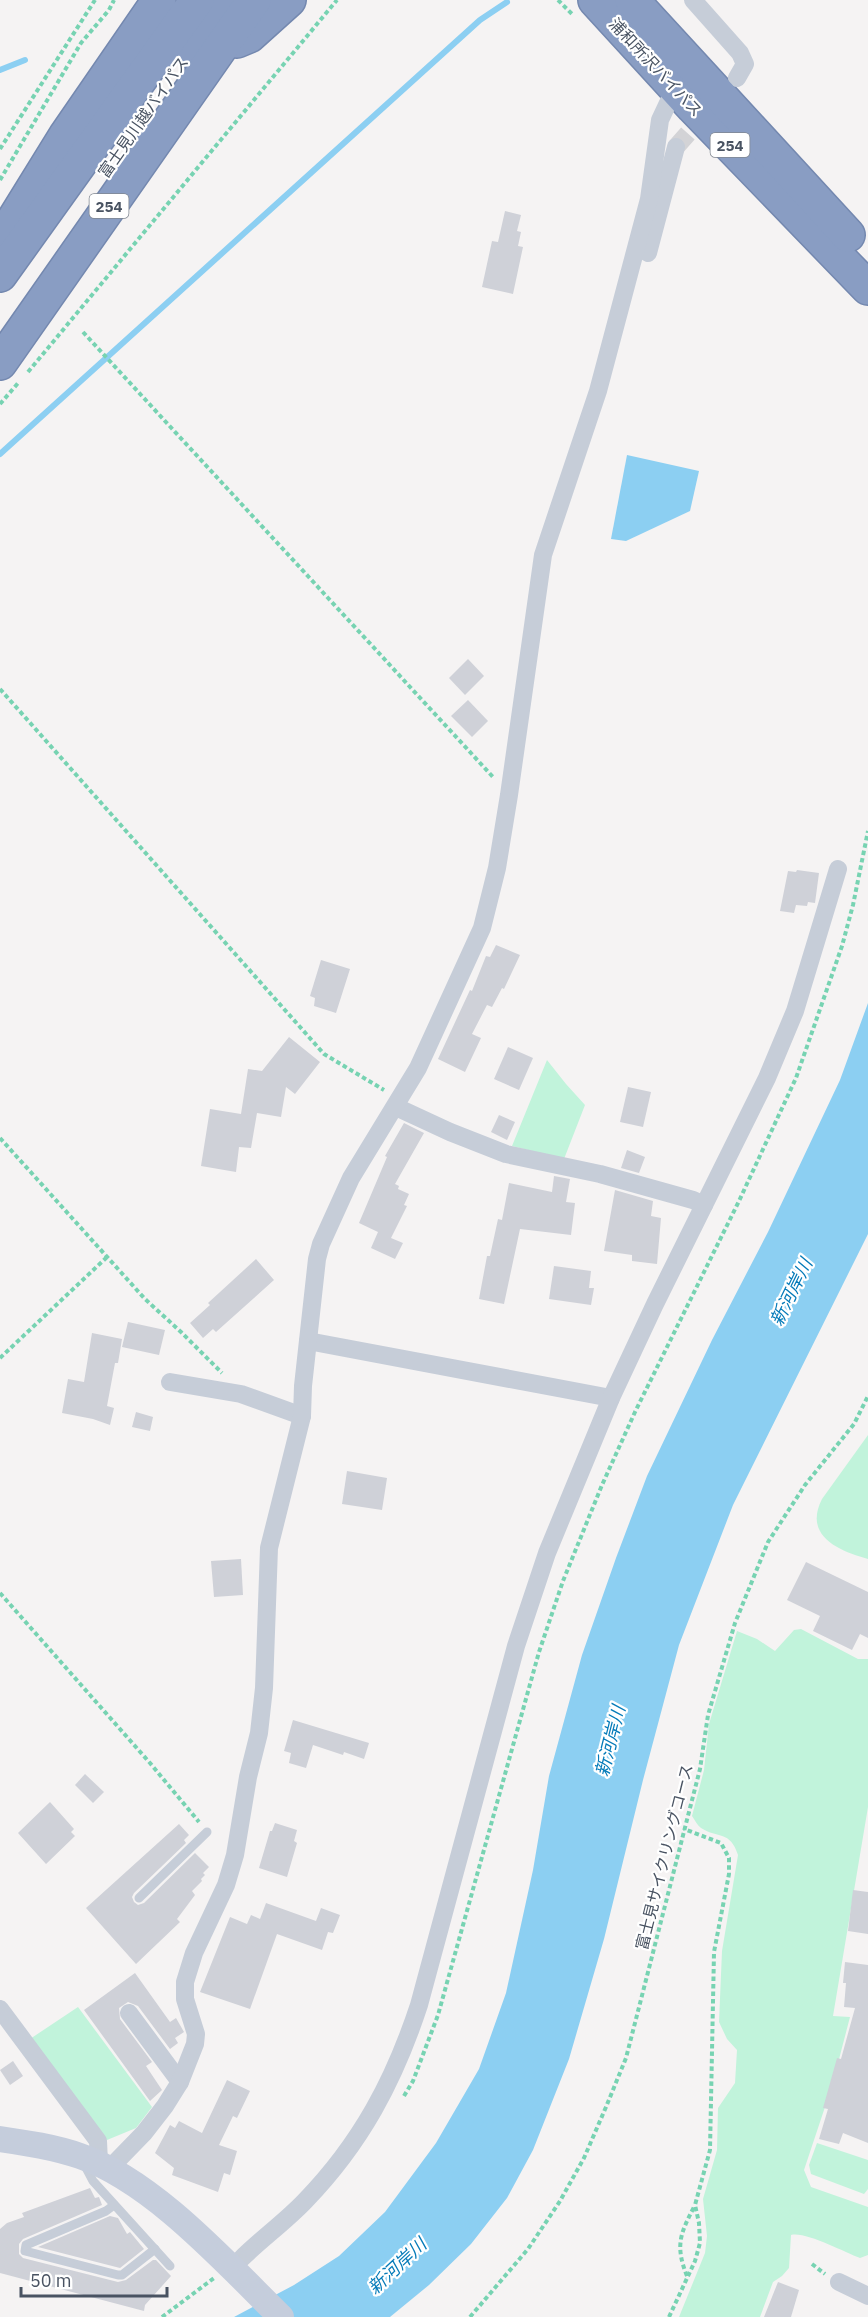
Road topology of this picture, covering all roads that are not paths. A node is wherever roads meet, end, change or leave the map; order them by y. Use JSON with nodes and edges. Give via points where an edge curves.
{"nodes":[{"id":1,"x":159,"y":0,"type":"edge"},
{"id":2,"x":197,"y":0,"type":"edge"},
{"id":3,"x":225,"y":0,"type":"edge"},
{"id":4,"x":254,"y":0,"type":"edge"},
{"id":5,"x":289,"y":0,"type":"edge"},
{"id":6,"x":693,"y":0,"type":"edge"},
{"id":7,"x":616,"y":4,"type":"edge"},
{"id":8,"x":196,"y":41,"type":"junction"},
{"id":9,"x":737,"y":78,"type":"dead end"},
{"id":10,"x":675,"y":88,"type":"junction"},
{"id":11,"x":676,"y":147,"type":"tunnel mouth"},
{"id":12,"x":0,"y":241,"type":"edge"},
{"id":13,"x":868,"y":256,"type":"edge"},
{"id":14,"x":0,"y":275,"type":"edge"},
{"id":15,"x":868,"y":288,"type":"edge"},
{"id":16,"x":621,"y":308,"type":"junction"},
{"id":17,"x":0,"y":323,"type":"edge"},
{"id":18,"x":0,"y":363,"type":"edge"},
{"id":19,"x":838,"y":869,"type":"dead end"},
{"id":20,"x":398,"y":1103,"type":"junction"},
{"id":21,"x":704,"y":1205,"type":"junction"},
{"id":22,"x":308,"y":1341,"type":"junction"},
{"id":23,"x":170,"y":1382,"type":"dead end"},
{"id":24,"x":611,"y":1398,"type":"junction"},
{"id":25,"x":302,"y":1416,"type":"junction"},
{"id":26,"x":207,"y":1832,"type":"road end"},
{"id":27,"x":139,"y":1898,"type":"dead end"},
{"id":28,"x":0,"y":2009,"type":"edge"},
{"id":29,"x":129,"y":2013,"type":"dead end"},
{"id":30,"x":180,"y":2082,"type":"junction"},
{"id":31,"x":0,"y":2139,"type":"edge"},
{"id":32,"x":96,"y":2163,"type":"junction"},
{"id":33,"x":114,"y":2205,"type":"junction"},
{"id":34,"x":155,"y":2249,"type":"junction"},
{"id":35,"x":170,"y":2266,"type":"dead end"},
{"id":36,"x":232,"y":2270,"type":"junction"},
{"id":37,"x":839,"y":2282,"type":"dead end"},
{"id":38,"x":868,"y":2296,"type":"edge"},
{"id":39,"x":281,"y":2317,"type":"edge"}],
"edges":[{"from":1,"to":12,"type":"highway","via":[[66,135]]},
{"from":2,"to":8,"type":"highway","name":"富士見川越バイパス","number":"254"},
{"from":3,"to":8,"type":"highway","name":"富士見川越バイパス","number":"254"},
{"from":4,"to":8,"type":"highway","number":"254"},
{"from":5,"to":8,"type":"highway","via":[[249,36]]},
{"from":6,"to":9,"type":"street","via":[[740,53],[745,64]]},
{"from":7,"to":10,"type":"highway","name":"浦和所沢バイパス","number":"254"},
{"from":7,"to":13,"type":"highway","name":"浦和所沢バイパス","number":"254"},
{"from":8,"to":14,"type":"highway","name":"富士見川越バイパス","number":"254"},
{"from":8,"to":17,"type":"highway","name":"富士見川越バイパス","number":"254"},
{"from":8,"to":18,"type":"highway","number":"254"},
{"from":10,"to":15,"type":"highway","name":"浦和所沢バイパス","number":"254"},
{"from":10,"to":16,"type":"street","via":[[660,120],[649,199]]},
{"from":11,"to":16,"type":"street","via":[[640,282]]},
{"from":16,"to":20,"type":"street","via":[[581,445],[543,555],[509,795],[482,928],[441,1022]]},
{"from":19,"to":21,"type":"street","via":[[783,1040]]},
{"from":20,"to":21,"type":"street","via":[[450,1132],[506,1154],[600,1174]]},
{"from":20,"to":22,"type":"street","via":[[351,1178],[321,1244]]},
{"from":21,"to":24,"type":"street"},
{"from":22,"to":24,"type":"street"},
{"from":22,"to":25,"type":"street"},
{"from":23,"to":25,"type":"street","via":[[241,1394]]},
{"from":24,"to":36,"type":"street","via":[[564,1507],[531,1598],[406,2046],[377,2107],[334,2169]]},
{"from":25,"to":30,"type":"street","via":[[269,1548],[259,1732],[232,1865],[185,1982],[184,1999],[196,2034]]},
{"from":26,"to":27,"type":"lane"},
{"from":28,"to":32,"type":"street","via":[[98,2141]]},
{"from":29,"to":30,"type":"street"},
{"from":30,"to":32,"type":"street","via":[[156,2119]]},
{"from":31,"to":32,"type":"street","via":[[38,2145]]},
{"from":32,"to":33,"type":"lane","via":[[93,2181]]},
{"from":32,"to":36,"type":"street","via":[[144,2190]]},
{"from":33,"to":34,"type":"lane"},
{"from":33,"to":34,"type":"lane","via":[[26,2245],[25,2251],[122,2275]]},
{"from":34,"to":35,"type":"lane"},
{"from":36,"to":39,"type":"street"},
{"from":37,"to":38,"type":"street"}]}
